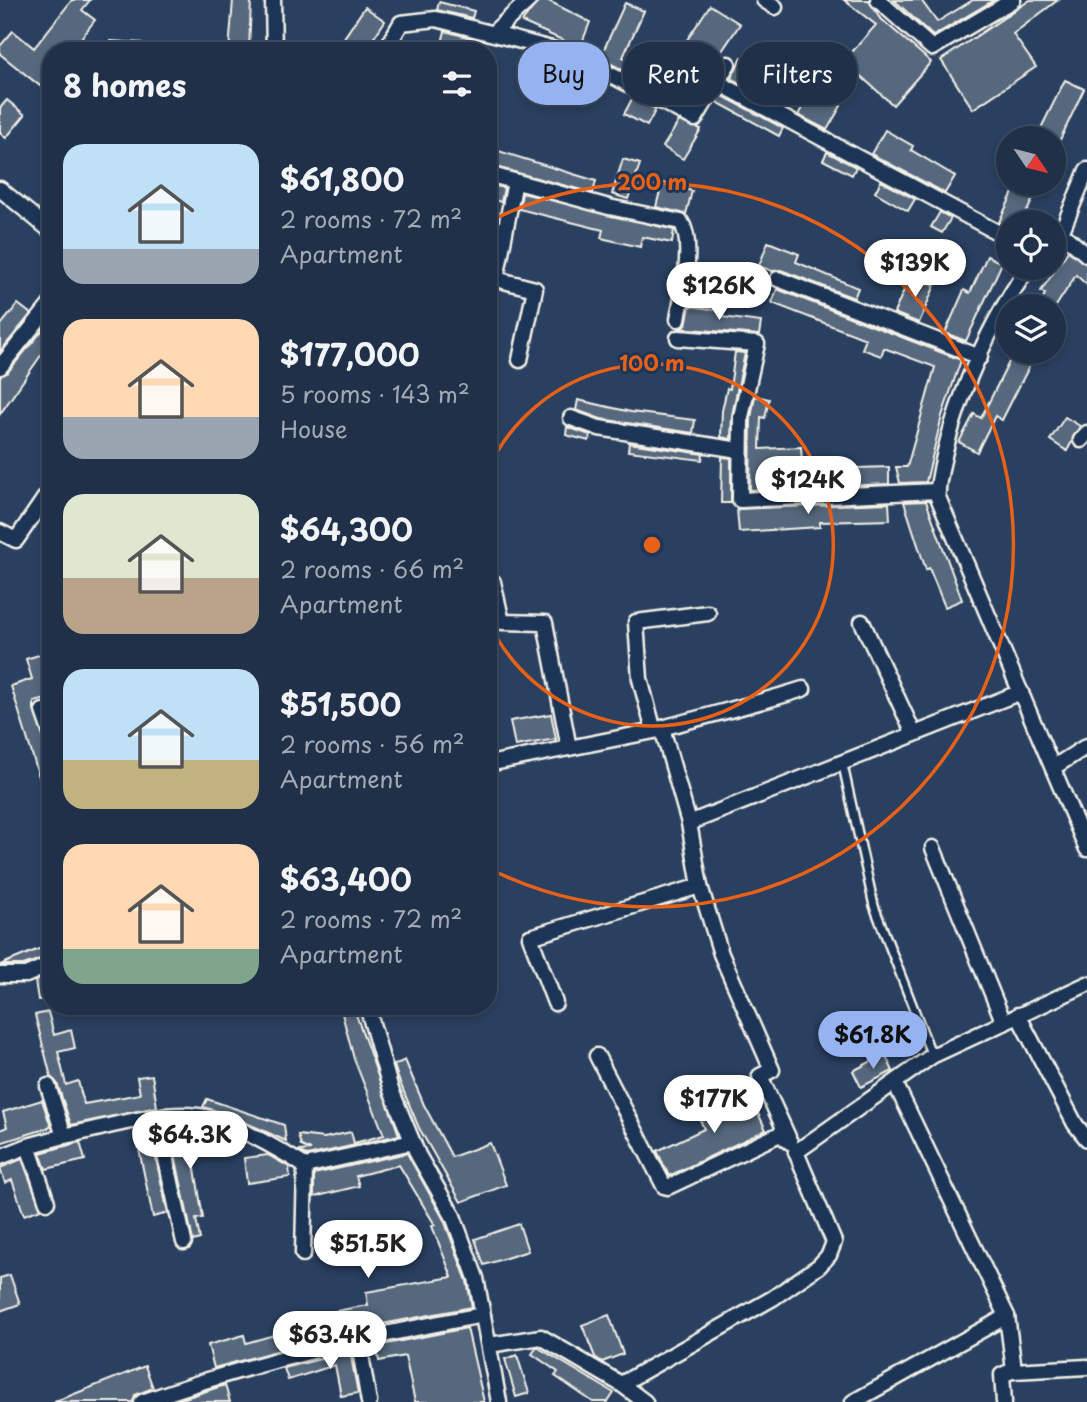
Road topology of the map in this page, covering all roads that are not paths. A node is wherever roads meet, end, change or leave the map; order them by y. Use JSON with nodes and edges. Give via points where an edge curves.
{"nodes":[{"id":1,"x":273,"y":0,"type":"edge"},
{"id":2,"x":529,"y":0,"type":"edge"},
{"id":3,"x":878,"y":0,"type":"edge"},
{"id":4,"x":1013,"y":0,"type":"edge"},
{"id":5,"x":494,"y":33,"type":"junction"},
{"id":6,"x":274,"y":42,"type":"edge"},
{"id":7,"x":390,"y":42,"type":"edge"},
{"id":8,"x":728,"y":64,"type":"dead end"},
{"id":9,"x":724,"y":71,"type":"edge"},
{"id":10,"x":623,"y":81,"type":"edge"},
{"id":11,"x":724,"y":85,"type":"edge"},
{"id":12,"x":668,"y":105,"type":"edge"},
{"id":13,"x":704,"y":105,"type":"edge"},
{"id":14,"x":1087,"y":170,"type":"edge"},
{"id":15,"x":497,"y":176,"type":"edge"},
{"id":16,"x":515,"y":181,"type":"junction"},
{"id":17,"x":0,"y":189,"type":"edge"},
{"id":18,"x":1066,"y":216,"type":"edge"},
{"id":19,"x":42,"y":224,"type":"edge"},
{"id":20,"x":996,"y":232,"type":"edge"},
{"id":21,"x":1066,"y":242,"type":"edge"},
{"id":22,"x":1087,"y":255,"type":"edge"},
{"id":23,"x":497,"y":258,"type":"edge"},
{"id":24,"x":778,"y":279,"type":"dead end"},
{"id":25,"x":497,"y":280,"type":"edge"},
{"id":26,"x":1020,"y":280,"type":"edge"},
{"id":27,"x":42,"y":315,"type":"edge"},
{"id":28,"x":678,"y":319,"type":"dead end"},
{"id":29,"x":678,"y":338,"type":"dead end"},
{"id":30,"x":979,"y":357,"type":"junction"},
{"id":31,"x":520,"y":360,"type":"dead end"},
{"id":32,"x":0,"y":367,"type":"edge"},
{"id":33,"x":571,"y":418,"type":"dead end"},
{"id":34,"x":740,"y":450,"type":"junction"},
{"id":35,"x":938,"y":491,"type":"junction"},
{"id":36,"x":42,"y":502,"type":"edge"},
{"id":37,"x":0,"y":532,"type":"edge"},
{"id":38,"x":497,"y":600,"type":"edge"},
{"id":39,"x":708,"y":613,"type":"dead end"},
{"id":40,"x":862,"y":622,"type":"dead end"},
{"id":41,"x":803,"y":690,"type":"dead end"},
{"id":42,"x":1021,"y":692,"type":"junction"},
{"id":43,"x":658,"y":730,"type":"junction"},
{"id":44,"x":914,"y":734,"type":"junction"},
{"id":45,"x":1087,"y":746,"type":"edge"},
{"id":46,"x":569,"y":748,"type":"junction"},
{"id":47,"x":842,"y":761,"type":"junction"},
{"id":48,"x":497,"y":762,"type":"edge"},
{"id":49,"x":1054,"y":767,"type":"junction"},
{"id":50,"x":689,"y":823,"type":"junction"},
{"id":51,"x":933,"y":848,"type":"dead end"},
{"id":52,"x":1087,"y":849,"type":"edge"},
{"id":53,"x":700,"y":886,"type":"junction"},
{"id":54,"x":42,"y":968,"type":"edge"},
{"id":55,"x":0,"y":975,"type":"edge"},
{"id":56,"x":1087,"y":985,"type":"edge"},
{"id":57,"x":555,"y":1003,"type":"dead end"},
{"id":58,"x":370,"y":1015,"type":"edge"},
{"id":59,"x":1018,"y":1015,"type":"junction"},
{"id":60,"x":1004,"y":1023,"type":"junction"},
{"id":61,"x":597,"y":1056,"type":"dead end"},
{"id":62,"x":932,"y":1056,"type":"junction"},
{"id":63,"x":895,"y":1083,"type":"junction"},
{"id":64,"x":48,"y":1086,"type":"dead end"},
{"id":65,"x":157,"y":1118,"type":"junction"},
{"id":66,"x":64,"y":1136,"type":"junction"},
{"id":67,"x":788,"y":1137,"type":"junction"},
{"id":68,"x":1087,"y":1139,"type":"edge"},
{"id":69,"x":412,"y":1142,"type":"junction"},
{"id":70,"x":28,"y":1146,"type":"junction"},
{"id":71,"x":796,"y":1152,"type":"junction"},
{"id":72,"x":0,"y":1157,"type":"edge"},
{"id":73,"x":305,"y":1166,"type":"junction"},
{"id":74,"x":47,"y":1202,"type":"dead end"},
{"id":75,"x":184,"y":1242,"type":"dead end"},
{"id":76,"x":303,"y":1254,"type":"dead end"},
{"id":77,"x":483,"y":1315,"type":"junction"},
{"id":78,"x":1007,"y":1316,"type":"junction"},
{"id":79,"x":358,"y":1338,"type":"junction"},
{"id":80,"x":489,"y":1345,"type":"junction"},
{"id":81,"x":1087,"y":1367,"type":"edge"},
{"id":82,"x":1013,"y":1371,"type":"junction"},
{"id":83,"x":621,"y":1384,"type":"junction"},
{"id":84,"x":142,"y":1402,"type":"edge"},
{"id":85,"x":369,"y":1402,"type":"edge"},
{"id":86,"x":499,"y":1402,"type":"edge"},
{"id":87,"x":645,"y":1402,"type":"edge"},
{"id":88,"x":853,"y":1402,"type":"edge"},
{"id":89,"x":1004,"y":1402,"type":"edge"}],
"edges":[{"from":1,"to":6,"type":"street"},
{"from":2,"to":5,"type":"street"},
{"from":3,"to":4,"type":"street","via":[[932,48]]},
{"from":5,"to":7,"type":"street","via":[[436,19],[401,23]]},
{"from":5,"to":10,"type":"street","via":[[571,54]]},
{"from":8,"to":9,"type":"street"},
{"from":11,"to":20,"type":"street"},
{"from":12,"to":13,"type":"street","via":[[695,119]]},
{"from":14,"to":18,"type":"street"},
{"from":15,"to":16,"type":"street"},
{"from":16,"to":23,"type":"street"},
{"from":16,"to":28,"type":"street","via":[[681,222],[686,229],[686,271]]},
{"from":17,"to":19,"type":"street"},
{"from":21,"to":22,"type":"street"},
{"from":24,"to":30,"type":"street"},
{"from":25,"to":31,"type":"street","via":[[535,289]]},
{"from":26,"to":30,"type":"street"},
{"from":27,"to":32,"type":"street"},
{"from":29,"to":34,"type":"street","via":[[757,344],[741,417]]},
{"from":30,"to":35,"type":"street","via":[[948,439]]},
{"from":33,"to":34,"type":"street","via":[[599,428]]},
{"from":34,"to":35,"type":"street","via":[[740,500]]},
{"from":35,"to":42,"type":"street","via":[[942,512]]},
{"from":36,"to":37,"type":"street","via":[[16,540]]},
{"from":38,"to":46,"type":"street","via":[[502,622],[545,624]]},
{"from":39,"to":43,"type":"street","via":[[636,622],[640,679]]},
{"from":40,"to":44,"type":"street"},
{"from":41,"to":43,"type":"street"},
{"from":42,"to":44,"type":"street"},
{"from":42,"to":49,"type":"street"},
{"from":43,"to":46,"type":"street"},
{"from":43,"to":50,"type":"street"},
{"from":44,"to":47,"type":"street"},
{"from":45,"to":49,"type":"street"},
{"from":46,"to":48,"type":"street"},
{"from":47,"to":50,"type":"street"},
{"from":47,"to":62,"type":"lane","via":[[874,906]]},
{"from":49,"to":52,"type":"street"},
{"from":50,"to":53,"type":"street"},
{"from":51,"to":60,"type":"street"},
{"from":53,"to":57,"type":"street","via":[[530,937]]},
{"from":53,"to":67,"type":"street","via":[[721,954],[772,1070],[760,1076]]},
{"from":54,"to":55,"type":"street","via":[[26,975]]},
{"from":56,"to":59,"type":"street"},
{"from":58,"to":69,"type":"street"},
{"from":59,"to":60,"type":"street"},
{"from":59,"to":68,"type":"street"},
{"from":60,"to":62,"type":"street"},
{"from":61,"to":67,"type":"street","via":[[664,1186],[780,1134]]},
{"from":62,"to":63,"type":"street"},
{"from":63,"to":71,"type":"street"},
{"from":63,"to":78,"type":"street"},
{"from":64,"to":66,"type":"street"},
{"from":65,"to":66,"type":"street"},
{"from":65,"to":73,"type":"street","via":[[199,1115],[269,1142]]},
{"from":65,"to":75,"type":"street"},
{"from":66,"to":70,"type":"street"},
{"from":67,"to":71,"type":"street"},
{"from":69,"to":73,"type":"street"},
{"from":69,"to":77,"type":"street","via":[[453,1216],[476,1278]]},
{"from":70,"to":72,"type":"street"},
{"from":70,"to":74,"type":"street"},
{"from":71,"to":83,"type":"street","via":[[834,1242],[829,1255],[774,1297]]},
{"from":73,"to":76,"type":"street"},
{"from":77,"to":79,"type":"street"},
{"from":77,"to":80,"type":"street"},
{"from":78,"to":82,"type":"street"},
{"from":78,"to":88,"type":"street"},
{"from":79,"to":84,"type":"street","via":[[217,1375]]},
{"from":79,"to":85,"type":"street"},
{"from":80,"to":83,"type":"street","via":[[541,1337]]},
{"from":80,"to":86,"type":"street"},
{"from":81,"to":82,"type":"street"},
{"from":82,"to":89,"type":"street","via":[[1002,1375]]},
{"from":83,"to":87,"type":"street"}]}
